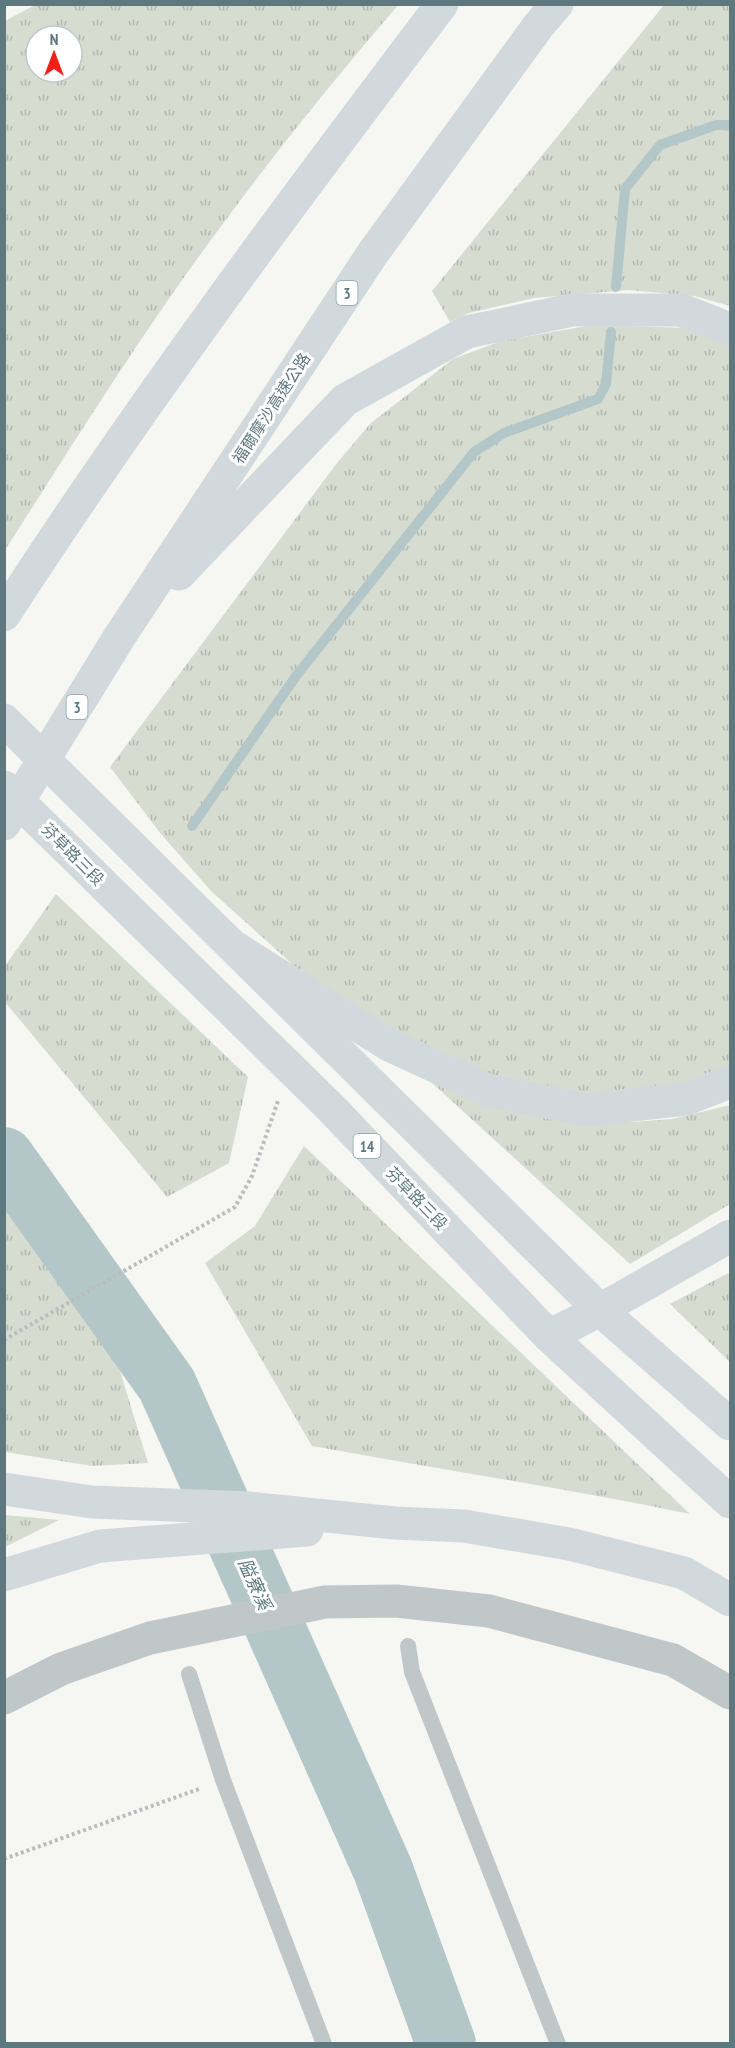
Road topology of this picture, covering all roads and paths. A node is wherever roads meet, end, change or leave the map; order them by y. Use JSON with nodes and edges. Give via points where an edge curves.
{"nodes":[{"id":1,"x":442,"y":4,"type":"edge"},
{"id":2,"x":556,"y":4,"type":"edge"},
{"id":3,"x":730,"y":329,"type":"edge"},
{"id":4,"x":155,"y":593,"type":"junction"},
{"id":5,"x":4,"y":615,"type":"edge"},
{"id":6,"x":4,"y":720,"type":"edge"},
{"id":7,"x":4,"y":787,"type":"edge"},
{"id":8,"x":4,"y":824,"type":"edge"},
{"id":9,"x":236,"y":948,"type":"junction"},
{"id":10,"x":290,"y":1067,"type":"junction"},
{"id":11,"x":730,"y":1082,"type":"edge"},
{"id":12,"x":730,"y":1236,"type":"edge"},
{"id":13,"x":600,"y":1310,"type":"junction"},
{"id":14,"x":549,"y":1336,"type":"junction"},
{"id":15,"x":4,"y":1340,"type":"edge"},
{"id":16,"x":730,"y":1424,"type":"edge"},
{"id":17,"x":4,"y":1489,"type":"edge"},
{"id":18,"x":730,"y":1502,"type":"edge"},
{"id":19,"x":394,"y":1523,"type":"junction"},
{"id":20,"x":4,"y":1575,"type":"edge"},
{"id":21,"x":730,"y":1600,"type":"edge"},
{"id":22,"x":408,"y":1646,"type":"dead end"},
{"id":23,"x":189,"y":1674,"type":"dead end"},
{"id":24,"x":730,"y":1693,"type":"edge"},
{"id":25,"x":4,"y":1698,"type":"edge"},
{"id":26,"x":224,"y":1780,"type":"junction"},
{"id":27,"x":4,"y":1859,"type":"edge"},
{"id":28,"x":324,"y":2043,"type":"edge"},
{"id":29,"x":558,"y":2043,"type":"edge"}],
"edges":[{"from":1,"to":5,"type":"main road","via":[[297,195],[72,511]]},
{"from":2,"to":4,"type":"main road","name":"福爾摩沙高速公路","number":"3","via":[[373,253]]},
{"from":3,"to":4,"type":"main road","via":[[681,310],[572,310],[467,332],[345,400]]},
{"from":4,"to":8,"type":"main road","number":"3","via":[[120,636]]},
{"from":6,"to":9,"type":"main road"},
{"from":7,"to":10,"type":"main road","name":"芬草路三段","number":"14"},
{"from":9,"to":11,"type":"main road","via":[[389,1045],[487,1090],[586,1110],[686,1099]]},
{"from":9,"to":13,"type":"main road"},
{"from":10,"to":14,"type":"main road","name":"芬草路三段","number":"14"},
{"from":10,"to":15,"type":"path","via":[[252,1176],[235,1207]]},
{"from":12,"to":13,"type":"main road"},
{"from":13,"to":14,"type":"main road"},
{"from":13,"to":16,"type":"main road"},
{"from":14,"to":18,"type":"main road","name":"芬草路三段","number":"14"},
{"from":17,"to":19,"type":"main road","via":[[92,1502],[249,1508]]},
{"from":19,"to":20,"type":"main road","via":[[100,1546]]},
{"from":19,"to":21,"type":"main road","via":[[464,1526],[569,1544],[684,1573]]},
{"from":22,"to":29,"type":"lane","via":[[412,1672]]},
{"from":23,"to":26,"type":"lane"},
{"from":24,"to":25,"type":"street","via":[[673,1660],[489,1611],[396,1601],[325,1602],[150,1638],[61,1669]]},
{"from":26,"to":27,"type":"path"},
{"from":26,"to":28,"type":"lane"}]}
